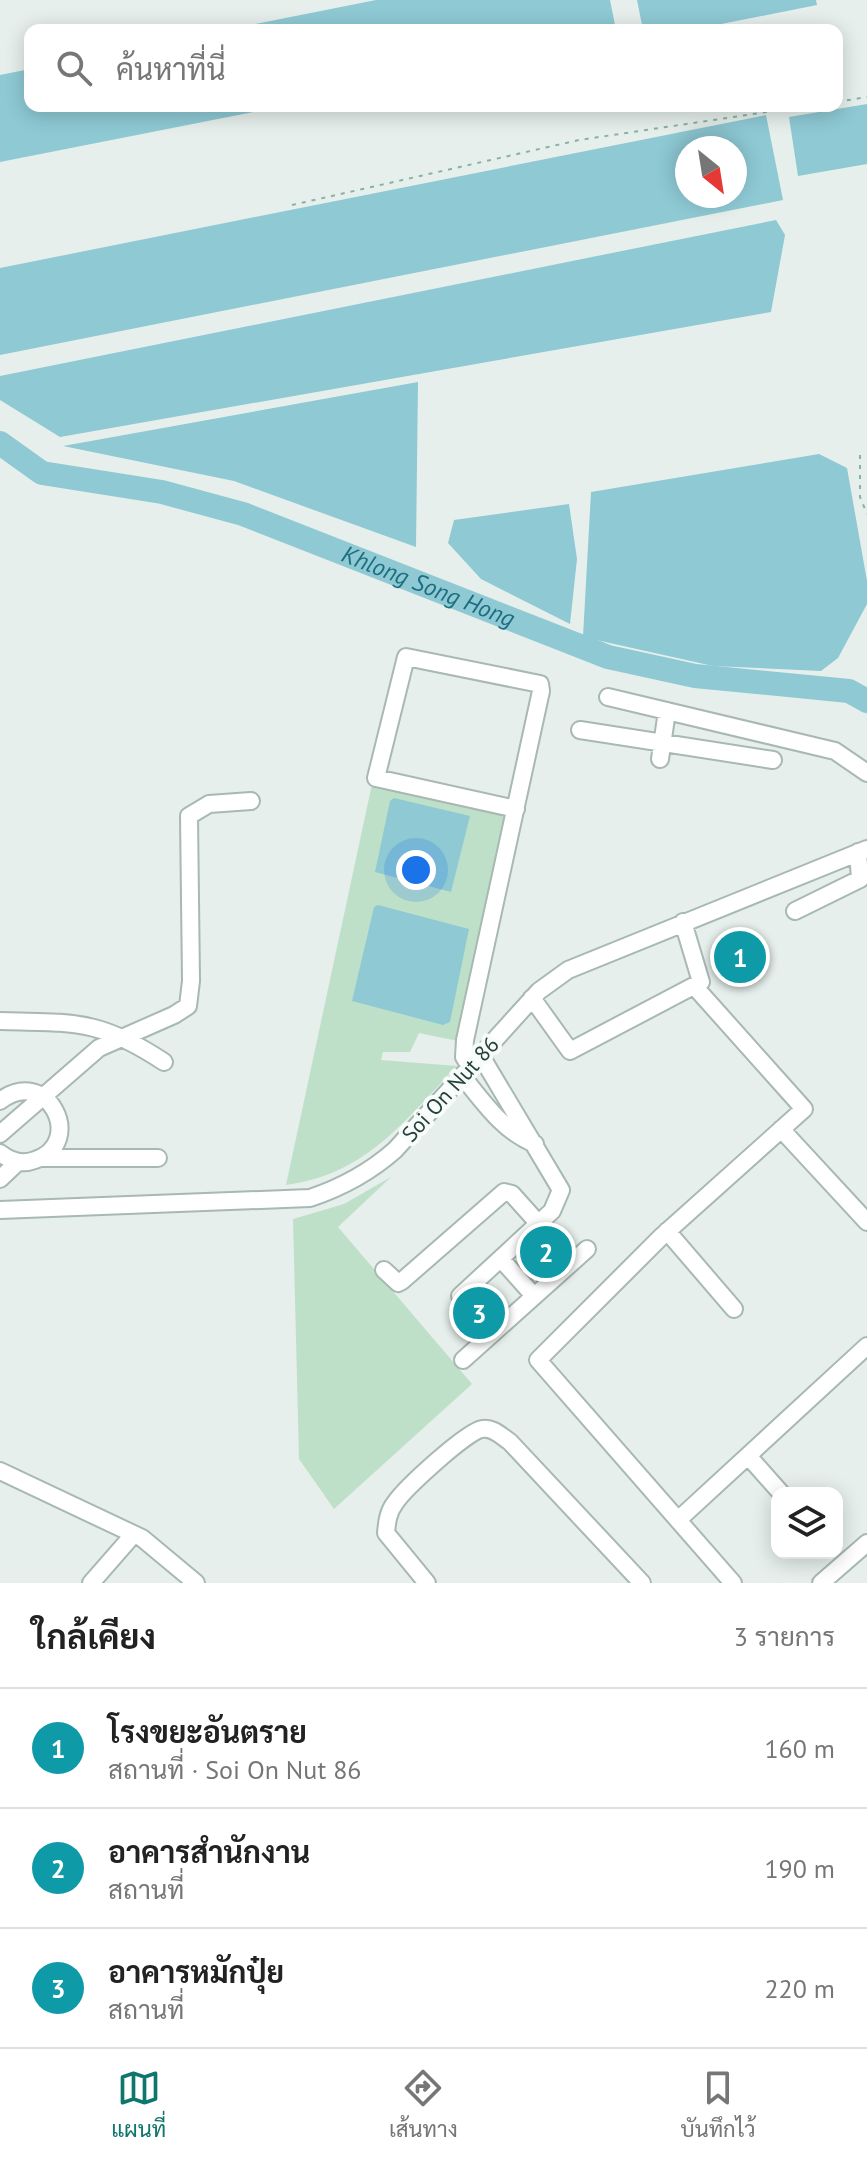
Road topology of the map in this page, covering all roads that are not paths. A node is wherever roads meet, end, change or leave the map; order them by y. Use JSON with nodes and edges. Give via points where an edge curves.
{"nodes":[{"id":1,"x":608,"y":697,"type":"dead end"},
{"id":2,"x":667,"y":711,"type":"junction"},
{"id":3,"x":580,"y":730,"type":"dead end"},
{"id":4,"x":661,"y":751,"type":"junction"},
{"id":5,"x":773,"y":760,"type":"dead end"},
{"id":6,"x":867,"y":773,"type":"edge"},
{"id":7,"x":251,"y":801,"type":"dead end"},
{"id":8,"x":516,"y":809,"type":"junction"},
{"id":9,"x":863,"y":851,"type":"edge"},
{"id":10,"x":864,"y":874,"type":"edge"},
{"id":11,"x":801,"y":875,"type":"junction"},
{"id":12,"x":683,"y":922,"type":"junction"},
{"id":13,"x":695,"y":987,"type":"junction"},
{"id":14,"x":532,"y":998,"type":"junction"},
{"id":15,"x":0,"y":1021,"type":"edge"},
{"id":16,"x":124,"y":1036,"type":"junction"},
{"id":17,"x":164,"y":1062,"type":"dead end"},
{"id":18,"x":471,"y":1067,"type":"junction"},
{"id":19,"x":45,"y":1098,"type":"junction"},
{"id":20,"x":0,"y":1101,"type":"edge"},
{"id":21,"x":781,"y":1129,"type":"junction"},
{"id":22,"x":0,"y":1134,"type":"edge"},
{"id":23,"x":535,"y":1144,"type":"junction"},
{"id":24,"x":0,"y":1153,"type":"edge"},
{"id":25,"x":42,"y":1158,"type":"junction"},
{"id":26,"x":158,"y":1158,"type":"dead end"},
{"id":27,"x":18,"y":1162,"type":"junction"},
{"id":28,"x":0,"y":1179,"type":"edge"},
{"id":29,"x":0,"y":1210,"type":"edge"},
{"id":30,"x":867,"y":1222,"type":"edge"},
{"id":31,"x":538,"y":1223,"type":"junction"},
{"id":32,"x":667,"y":1231,"type":"junction"},
{"id":33,"x":587,"y":1249,"type":"dead end"},
{"id":34,"x":501,"y":1259,"type":"junction"},
{"id":35,"x":384,"y":1270,"type":"dead end"},
{"id":36,"x":460,"y":1296,"type":"dead end"},
{"id":37,"x":534,"y":1296,"type":"junction"},
{"id":38,"x":734,"y":1309,"type":"dead end"},
{"id":39,"x":867,"y":1346,"type":"edge"},
{"id":40,"x":463,"y":1360,"type":"dead end"},
{"id":41,"x":749,"y":1457,"type":"junction"},
{"id":42,"x":0,"y":1471,"type":"edge"},
{"id":43,"x":776,"y":1487,"type":"edge"},
{"id":44,"x":678,"y":1520,"type":"junction"},
{"id":45,"x":133,"y":1535,"type":"junction"},
{"id":46,"x":867,"y":1543,"type":"edge"},
{"id":47,"x":843,"y":1556,"type":"edge"},
{"id":48,"x":839,"y":1559,"type":"edge"},
{"id":49,"x":633,"y":1580,"type":"edge"},
{"id":50,"x":827,"y":1581,"type":"edge"},
{"id":51,"x":91,"y":1583,"type":"edge"},
{"id":52,"x":196,"y":1583,"type":"edge"},
{"id":53,"x":427,"y":1583,"type":"edge"},
{"id":54,"x":733,"y":1583,"type":"edge"}],
"edges":[{"from":1,"to":2,"type":"street"},
{"from":2,"to":4,"type":"street"},
{"from":2,"to":6,"type":"street","via":[[835,751]]},
{"from":3,"to":4,"type":"street"},
{"from":4,"to":5,"type":"street"},
{"from":7,"to":16,"type":"street","via":[[209,804],[189,816],[188,1006]]},
{"from":8,"to":8,"type":"street","via":[[376,778],[406,657],[540,684]]},
{"from":8,"to":18,"type":"street","via":[[465,1040],[464,1057]]},
{"from":9,"to":10,"type":"street"},
{"from":9,"to":11,"type":"street","name":"Soi On Nut 86"},
{"from":10,"to":11,"type":"street","via":[[803,907]]},
{"from":11,"to":12,"type":"street","name":"Soi On Nut 86"},
{"from":12,"to":13,"type":"street","via":[[701,982]]},
{"from":12,"to":14,"type":"street","name":"Soi On Nut 86","via":[[568,970]]},
{"from":13,"to":14,"type":"street","via":[[570,1051]]},
{"from":13,"to":21,"type":"street","via":[[804,1109]]},
{"from":14,"to":18,"type":"street","name":"Soi On Nut 86"},
{"from":15,"to":16,"type":"street","via":[[87,1024]]},
{"from":16,"to":17,"type":"street"},
{"from":16,"to":19,"type":"street","via":[[75,1066]]},
{"from":18,"to":23,"type":"street"},
{"from":18,"to":23,"type":"street","via":[[501,1122]]},
{"from":18,"to":29,"type":"street","name":"Soi On Nut 86","via":[[431,1114],[369,1172],[310,1198]]},
{"from":19,"to":20,"type":"street","via":[[24,1091]]},
{"from":19,"to":22,"type":"street"},
{"from":19,"to":25,"type":"street","via":[[54,1106],[60,1128]]},
{"from":21,"to":30,"type":"street"},
{"from":21,"to":32,"type":"street"},
{"from":23,"to":31,"type":"street","via":[[561,1190],[557,1204]]},
{"from":24,"to":27,"type":"street"},
{"from":25,"to":26,"type":"street"},
{"from":25,"to":27,"type":"street"},
{"from":27,"to":28,"type":"street"},
{"from":31,"to":34,"type":"street"},
{"from":31,"to":35,"type":"street","via":[[504,1192],[402,1281]]},
{"from":32,"to":38,"type":"street"},
{"from":32,"to":44,"type":"street","via":[[538,1360]]},
{"from":33,"to":37,"type":"street"},
{"from":34,"to":36,"type":"street"},
{"from":34,"to":37,"type":"street"},
{"from":37,"to":40,"type":"street"},
{"from":39,"to":41,"type":"street"},
{"from":41,"to":43,"type":"street"},
{"from":41,"to":44,"type":"street"},
{"from":42,"to":45,"type":"street"},
{"from":44,"to":54,"type":"street"},
{"from":45,"to":51,"type":"street"},
{"from":45,"to":52,"type":"street"},
{"from":46,"to":47,"type":"street"},
{"from":48,"to":50,"type":"street"},
{"from":49,"to":53,"type":"street","via":[[510,1442],[493,1429],[480,1429],[395,1501],[387,1518],[386,1533]]}]}
